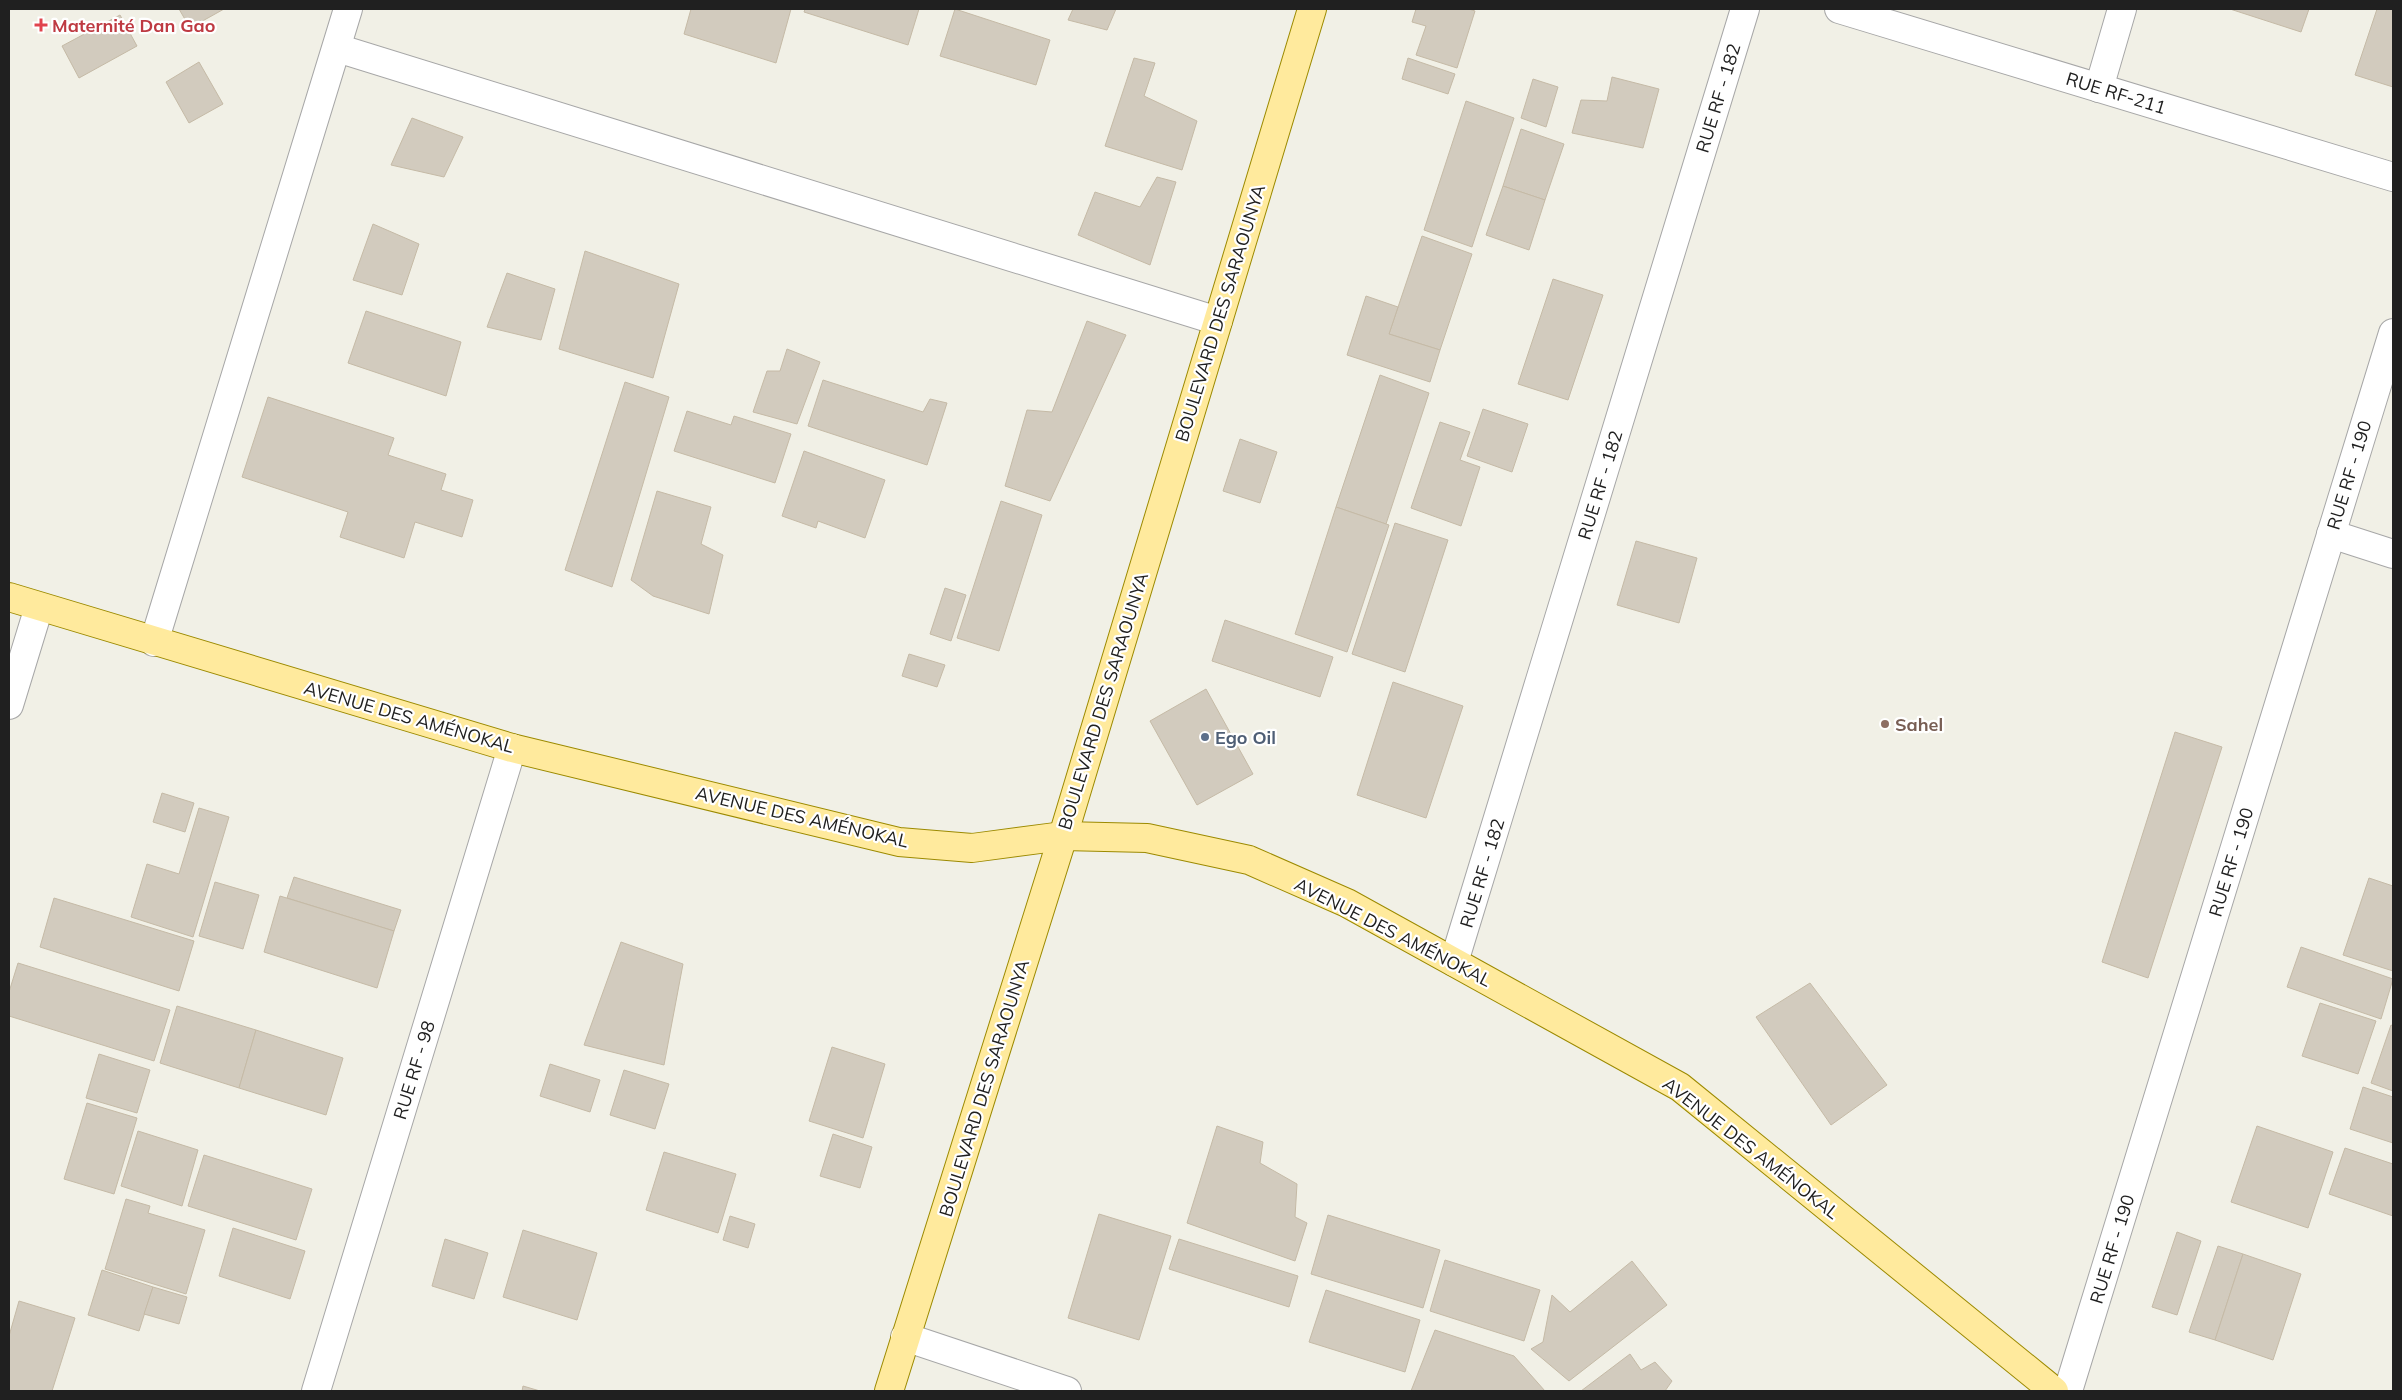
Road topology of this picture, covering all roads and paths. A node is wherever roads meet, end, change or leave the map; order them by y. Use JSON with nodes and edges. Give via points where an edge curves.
{"nodes":[{"id":1,"x":348,"y":9,"type":"edge"},
{"id":2,"x":1312,"y":9,"type":"edge"},
{"id":3,"x":1745,"y":9,"type":"edge"},
{"id":4,"x":1839,"y":9,"type":"edge"},
{"id":5,"x":2122,"y":9,"type":"edge"},
{"id":6,"x":337,"y":48,"type":"junction"},
{"id":7,"x":2099,"y":88,"type":"junction"},
{"id":8,"x":2393,"y":177,"type":"edge"},
{"id":9,"x":1218,"y":321,"type":"junction"},
{"id":10,"x":2393,"y":333,"type":"edge"},
{"id":11,"x":2331,"y":534,"type":"junction"},
{"id":12,"x":2393,"y":554,"type":"edge"},
{"id":13,"x":9,"y":597,"type":"edge"},
{"id":14,"x":39,"y":607,"type":"junction"},
{"id":15,"x":154,"y":642,"type":"junction"},
{"id":16,"x":9,"y":705,"type":"edge"},
{"id":17,"x":512,"y":748,"type":"junction"},
{"id":18,"x":1063,"y":836,"type":"junction"},
{"id":19,"x":1454,"y":962,"type":"junction"},
{"id":20,"x":906,"y":1337,"type":"junction"},
{"id":21,"x":316,"y":1391,"type":"edge"},
{"id":22,"x":889,"y":1391,"type":"edge"},
{"id":23,"x":1067,"y":1391,"type":"edge"},
{"id":24,"x":2054,"y":1391,"type":"edge"},
{"id":25,"x":2068,"y":1391,"type":"edge"}],
"edges":[{"from":1,"to":6,"type":"street"},
{"from":2,"to":9,"type":"main road","name":"BOULEVARD DES SARAOUNYA"},
{"from":3,"to":19,"type":"street","name":"RUE RF - 182"},
{"from":4,"to":7,"type":"street","name":"RUE RF-211"},
{"from":5,"to":7,"type":"street"},
{"from":6,"to":9,"type":"street"},
{"from":6,"to":15,"type":"street"},
{"from":7,"to":8,"type":"street","name":"RUE RF-211"},
{"from":9,"to":18,"type":"main road","name":"BOULEVARD DES SARAOUNYA"},
{"from":10,"to":11,"type":"street","name":"RUE RF - 190"},
{"from":11,"to":12,"type":"street"},
{"from":11,"to":25,"type":"street","name":"RUE RF - 190"},
{"from":13,"to":14,"type":"main road","name":"AVENUE DES AMÉNOKAL"},
{"from":14,"to":15,"type":"main road","name":"AVENUE DES AMÉNOKAL"},
{"from":14,"to":16,"type":"street"},
{"from":15,"to":17,"type":"main road","name":"AVENUE DES AMÉNOKAL"},
{"from":17,"to":18,"type":"main road","name":"AVENUE DES AMÉNOKAL","via":[[899,842],[972,848]]},
{"from":17,"to":21,"type":"street","name":"RUE RF - 98"},
{"from":18,"to":19,"type":"main road","name":"AVENUE DES AMÉNOKAL","via":[[1148,838],[1249,860],[1347,904]]},
{"from":18,"to":20,"type":"main road","name":"BOULEVARD DES SARAOUNYA"},
{"from":19,"to":24,"type":"main road","name":"AVENUE DES AMÉNOKAL","via":[[1680,1087]]},
{"from":20,"to":22,"type":"main road","name":"BOULEVARD DES SARAOUNYA"},
{"from":20,"to":23,"type":"street"}]}
